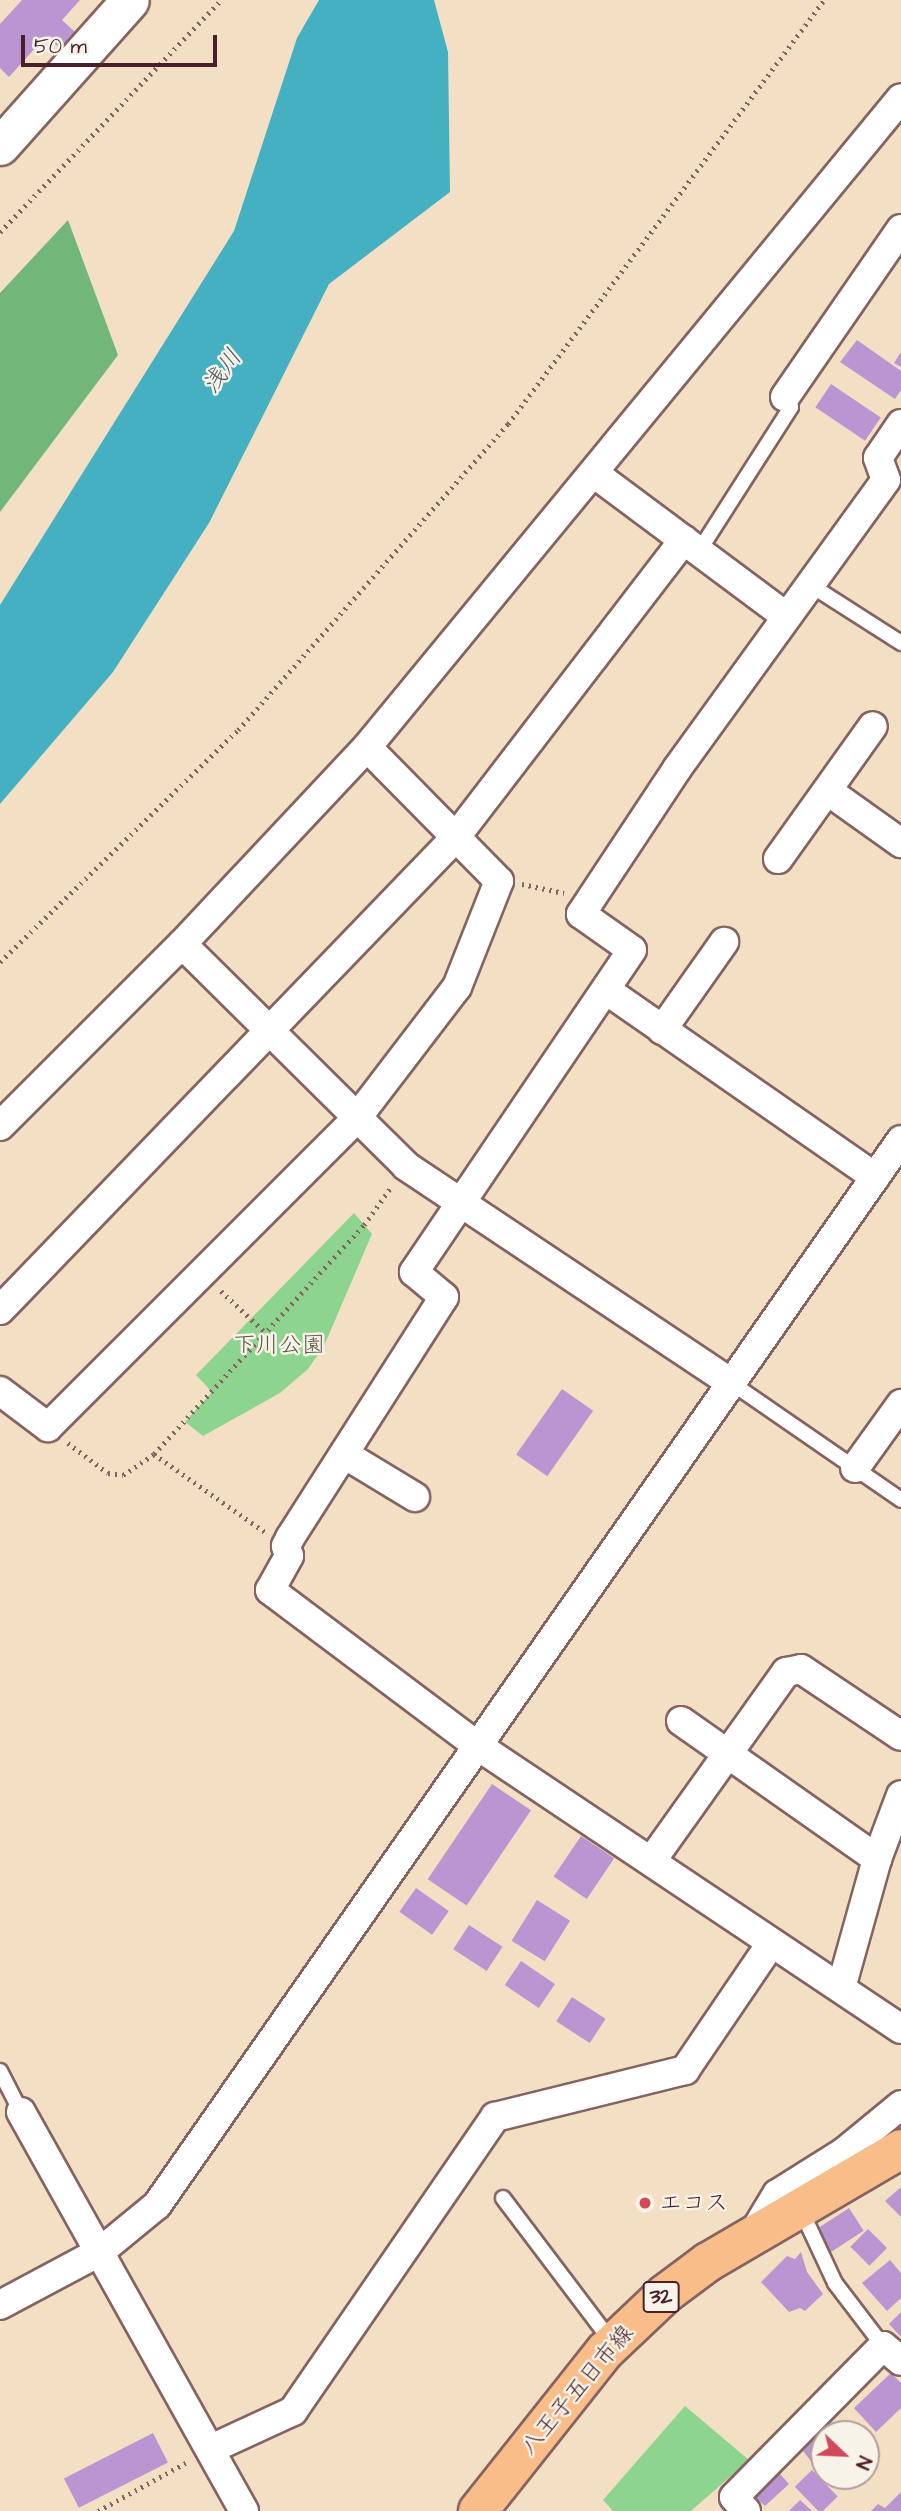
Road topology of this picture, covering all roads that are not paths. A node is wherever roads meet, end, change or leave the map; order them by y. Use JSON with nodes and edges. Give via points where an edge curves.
{"nodes":[{"id":1,"x":130,"y":0,"type":"edge"},
{"id":2,"x":901,"y":98,"type":"edge"},
{"id":3,"x":0,"y":146,"type":"edge"},
{"id":4,"x":901,"y":229,"type":"edge"},
{"id":5,"x":785,"y":397,"type":"joint"},
{"id":6,"x":901,"y":424,"type":"edge"},
{"id":7,"x":595,"y":474,"type":"junction"},
{"id":8,"x":894,"y":484,"type":"edge"},
{"id":9,"x":692,"y":545,"type":"junction"},
{"id":10,"x":812,"y":586,"type":"junction"},
{"id":11,"x":787,"y":617,"type":"junction"},
{"id":12,"x":901,"y":643,"type":"edge"},
{"id":13,"x":873,"y":726,"type":"dead end"},
{"id":14,"x":367,"y":747,"type":"junction"},
{"id":15,"x":828,"y":792,"type":"junction"},
{"id":16,"x":455,"y":838,"type":"junction"},
{"id":17,"x":901,"y":844,"type":"edge"},
{"id":18,"x":778,"y":859,"type":"dead end"},
{"id":19,"x":724,"y":942,"type":"dead end"},
{"id":20,"x":182,"y":944,"type":"junction"},
{"id":21,"x":606,"y":990,"type":"junction"},
{"id":22,"x":662,"y":1030,"type":"junction"},
{"id":23,"x":270,"y":1033,"type":"junction"},
{"id":24,"x":356,"y":1119,"type":"junction"},
{"id":25,"x":0,"y":1126,"type":"edge"},
{"id":26,"x":901,"y":1140,"type":"edge"},
{"id":27,"x":875,"y":1177,"type":"junction"},
{"id":28,"x":460,"y":1203,"type":"junction"},
{"id":29,"x":0,"y":1310,"type":"edge"},
{"id":30,"x":733,"y":1384,"type":"junction"},
{"id":31,"x":0,"y":1391,"type":"edge"},
{"id":32,"x":901,"y":1404,"type":"edge"},
{"id":33,"x":344,"y":1454,"type":"junction"},
{"id":34,"x":855,"y":1468,"type":"junction"},
{"id":35,"x":415,"y":1497,"type":"dead end"},
{"id":36,"x":901,"y":1500,"type":"edge"},
{"id":37,"x":681,"y":1721,"type":"dead end"},
{"id":38,"x":901,"y":1736,"type":"edge"},
{"id":39,"x":478,"y":1746,"type":"junction"},
{"id":40,"x":727,"y":1756,"type":"junction"},
{"id":41,"x":901,"y":1795,"type":"edge"},
{"id":42,"x":877,"y":1859,"type":"junction"},
{"id":43,"x":652,"y":1860,"type":"junction"},
{"id":44,"x":770,"y":1945,"type":"junction"},
{"id":45,"x":841,"y":1989,"type":"junction"},
{"id":46,"x":901,"y":2029,"type":"edge"},
{"id":47,"x":0,"y":2071,"type":"edge"},
{"id":48,"x":901,"y":2105,"type":"edge"},
{"id":49,"x":21,"y":2112,"type":"joint"},
{"id":50,"x":901,"y":2149,"type":"edge"},
{"id":51,"x":503,"y":2198,"type":"dead end"},
{"id":52,"x":801,"y":2210,"type":"junction"},
{"id":53,"x":751,"y":2237,"type":"junction"},
{"id":54,"x":101,"y":2251,"type":"junction"},
{"id":55,"x":0,"y":2305,"type":"edge"},
{"id":56,"x":613,"y":2343,"type":"junction"},
{"id":57,"x":892,"y":2354,"type":"edge"},
{"id":58,"x":213,"y":2448,"type":"junction"},
{"id":59,"x":491,"y":2506,"type":"edge"},
{"id":60,"x":244,"y":2511,"type":"edge"},
{"id":61,"x":746,"y":2511,"type":"edge"}],
"edges":[{"from":1,"to":3,"type":"street"},
{"from":2,"to":7,"type":"street"},
{"from":4,"to":5,"type":"street"},
{"from":5,"to":9,"type":"lane","via":[[791,407]]},
{"from":6,"to":8,"type":"street","via":[[878,458]]},
{"from":7,"to":9,"type":"street"},
{"from":7,"to":14,"type":"street"},
{"from":8,"to":10,"type":"street"},
{"from":9,"to":11,"type":"street"},
{"from":9,"to":16,"type":"street"},
{"from":10,"to":11,"type":"street"},
{"from":10,"to":12,"type":"lane"},
{"from":11,"to":21,"type":"street","via":[[581,914],[632,950]]},
{"from":13,"to":15,"type":"street"},
{"from":14,"to":16,"type":"street"},
{"from":14,"to":20,"type":"street"},
{"from":15,"to":17,"type":"street"},
{"from":15,"to":18,"type":"street"},
{"from":16,"to":23,"type":"street"},
{"from":16,"to":24,"type":"street","via":[[499,881],[457,987]]},
{"from":19,"to":22,"type":"street"},
{"from":20,"to":23,"type":"street"},
{"from":20,"to":25,"type":"street"},
{"from":21,"to":22,"type":"street"},
{"from":21,"to":28,"type":"street"},
{"from":22,"to":27,"type":"street"},
{"from":23,"to":24,"type":"street"},
{"from":23,"to":29,"type":"street"},
{"from":24,"to":28,"type":"street","via":[[406,1166]]},
{"from":24,"to":31,"type":"street","via":[[48,1427]]},
{"from":26,"to":27,"type":"street"},
{"from":27,"to":30,"type":"street"},
{"from":28,"to":30,"type":"street"},
{"from":28,"to":33,"type":"street","via":[[414,1272],[443,1297]]},
{"from":30,"to":34,"type":"lane"},
{"from":30,"to":39,"type":"street"},
{"from":32,"to":34,"type":"street"},
{"from":33,"to":35,"type":"street"},
{"from":33,"to":39,"type":"street","via":[[286,1546],[289,1556],[270,1590]]},
{"from":34,"to":36,"type":"lane"},
{"from":37,"to":40,"type":"street"},
{"from":38,"to":40,"type":"street","via":[[801,1669],[786,1672]]},
{"from":39,"to":43,"type":"street"},
{"from":39,"to":54,"type":"street","via":[[157,2205]]},
{"from":40,"to":42,"type":"street"},
{"from":40,"to":43,"type":"street"},
{"from":41,"to":42,"type":"street"},
{"from":42,"to":45,"type":"street"},
{"from":43,"to":44,"type":"street"},
{"from":44,"to":45,"type":"street"},
{"from":44,"to":58,"type":"street","via":[[685,2070],[495,2117],[293,2411]]},
{"from":45,"to":46,"type":"street"},
{"from":47,"to":49,"type":"lane"},
{"from":48,"to":53,"type":"street","via":[[844,2152],[777,2194]]},
{"from":49,"to":54,"type":"street"},
{"from":50,"to":52,"type":"main road","name":"八王子五日市線","number":"32"},
{"from":51,"to":56,"type":"lane"},
{"from":52,"to":53,"type":"main road","name":"八王子五日市線","number":"32"},
{"from":52,"to":57,"type":"lane","via":[[835,2283]]},
{"from":53,"to":56,"type":"main road","name":"八王子五日市線","number":"32","via":[[665,2294]]},
{"from":54,"to":55,"type":"street"},
{"from":54,"to":58,"type":"street"},
{"from":56,"to":59,"type":"main road","name":"八王子五日市線","number":"32"},
{"from":57,"to":61,"type":"street","via":[[734,2497]]},
{"from":58,"to":60,"type":"street"}]}
